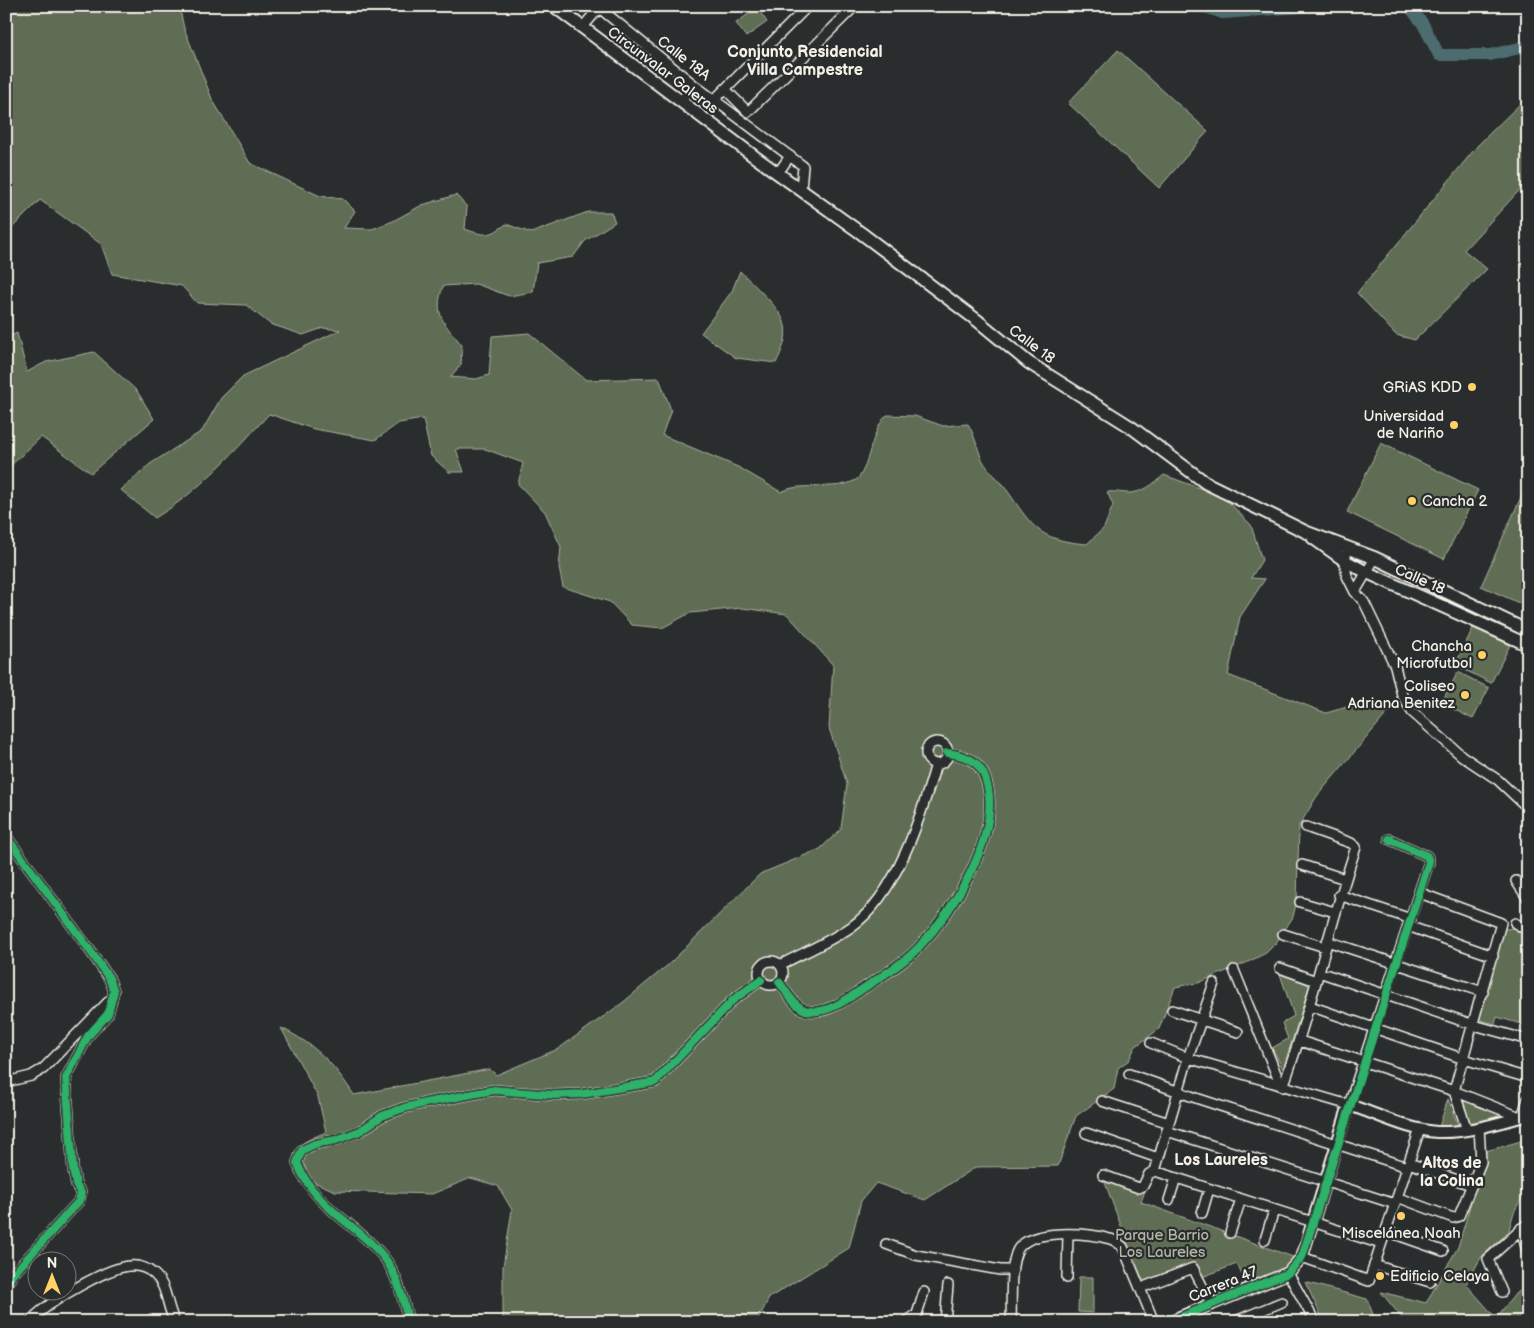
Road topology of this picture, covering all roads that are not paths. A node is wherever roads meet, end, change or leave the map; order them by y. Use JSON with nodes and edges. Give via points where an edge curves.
{"nodes":[{"id":1,"x":554,"y":6,"type":"edge"},
{"id":2,"x":808,"y":6,"type":"edge"},
{"id":3,"x":855,"y":6,"type":"edge"},
{"id":4,"x":598,"y":7,"type":"edge"},
{"id":5,"x":582,"y":28,"type":"junction"},
{"id":6,"x":693,"y":84,"type":"junction"},
{"id":7,"x":725,"y":89,"type":"junction"},
{"id":8,"x":714,"y":99,"type":"junction"},
{"id":9,"x":681,"y":102,"type":"junction"},
{"id":10,"x":790,"y":156,"type":"junction"},
{"id":11,"x":755,"y":157,"type":"joint"},
{"id":12,"x":778,"y":173,"type":"junction"},
{"id":13,"x":800,"y":189,"type":"junction"},
{"id":14,"x":1306,"y":532,"type":"junction"},
{"id":15,"x":1349,"y":548,"type":"junction"},
{"id":16,"x":1375,"y":558,"type":"junction"},
{"id":17,"x":1344,"y":560,"type":"junction"},
{"id":18,"x":1366,"y":572,"type":"junction"},
{"id":19,"x":1356,"y":592,"type":"junction"},
{"id":20,"x":1528,"y":631,"type":"edge"},
{"id":21,"x":1528,"y":645,"type":"edge"},
{"id":22,"x":947,"y":753,"type":"junction"},
{"id":23,"x":936,"y":764,"type":"junction"},
{"id":24,"x":1528,"y":808,"type":"edge"},
{"id":25,"x":1306,"y":827,"type":"dead end"},
{"id":26,"x":6,"y":836,"type":"edge"},
{"id":27,"x":1389,"y":838,"type":"dead end"},
{"id":28,"x":1302,"y":865,"type":"dead end"},
{"id":29,"x":1345,"y":880,"type":"junction"},
{"id":30,"x":1516,"y":881,"type":"dead end"},
{"id":31,"x":1420,"y":893,"type":"junction"},
{"id":32,"x":1339,"y":895,"type":"junction"},
{"id":33,"x":1528,"y":899,"type":"edge"},
{"id":34,"x":1300,"y":902,"type":"dead end"},
{"id":35,"x":1334,"y":912,"type":"junction"},
{"id":36,"x":1410,"y":923,"type":"junction"},
{"id":37,"x":1515,"y":923,"type":"dead end"},
{"id":38,"x":1528,"y":931,"type":"edge"},
{"id":39,"x":1283,"y":934,"type":"dead end"},
{"id":40,"x":1326,"y":944,"type":"junction"},
{"id":41,"x":1493,"y":956,"type":"junction"},
{"id":42,"x":1396,"y":963,"type":"junction"},
{"id":43,"x":780,"y":966,"type":"junction"},
{"id":44,"x":1280,"y":968,"type":"dead end"},
{"id":45,"x":1234,"y":970,"type":"dead end"},
{"id":46,"x":1319,"y":972,"type":"junction"},
{"id":47,"x":761,"y":980,"type":"junction"},
{"id":48,"x":1316,"y":981,"type":"junction"},
{"id":49,"x":779,"y":982,"type":"junction"},
{"id":50,"x":1214,"y":983,"type":"dead end"},
{"id":51,"x":1483,"y":992,"type":"junction"},
{"id":52,"x":1385,"y":993,"type":"junction"},
{"id":53,"x":113,"y":997,"type":"junction"},
{"id":54,"x":1310,"y":1006,"type":"junction"},
{"id":55,"x":1172,"y":1010,"type":"dead end"},
{"id":56,"x":1203,"y":1020,"type":"junction"},
{"id":57,"x":1474,"y":1025,"type":"junction"},
{"id":58,"x":1375,"y":1028,"type":"junction"},
{"id":59,"x":1238,"y":1032,"type":"dead end"},
{"id":60,"x":1528,"y":1040,"type":"edge"},
{"id":61,"x":1300,"y":1041,"type":"junction"},
{"id":62,"x":1150,"y":1043,"type":"dead end"},
{"id":63,"x":1188,"y":1058,"type":"junction"},
{"id":64,"x":1464,"y":1059,"type":"junction"},
{"id":65,"x":1364,"y":1062,"type":"junction"},
{"id":66,"x":1129,"y":1074,"type":"dead end"},
{"id":67,"x":1528,"y":1078,"type":"edge"},
{"id":68,"x":6,"y":1082,"type":"edge"},
{"id":69,"x":1282,"y":1086,"type":"junction"},
{"id":70,"x":1454,"y":1091,"type":"junction"},
{"id":71,"x":1179,"y":1092,"type":"junction"},
{"id":72,"x":1528,"y":1099,"type":"edge"},
{"id":73,"x":1102,"y":1101,"type":"dead end"},
{"id":74,"x":1349,"y":1105,"type":"junction"},
{"id":75,"x":1523,"y":1116,"type":"edge"},
{"id":76,"x":1168,"y":1127,"type":"junction"},
{"id":77,"x":1478,"y":1128,"type":"junction"},
{"id":78,"x":1420,"y":1129,"type":"junction"},
{"id":79,"x":1467,"y":1130,"type":"junction"},
{"id":80,"x":1086,"y":1133,"type":"dead end"},
{"id":81,"x":1336,"y":1144,"type":"junction"},
{"id":82,"x":1158,"y":1158,"type":"junction"},
{"id":83,"x":1408,"y":1165,"type":"junction"},
{"id":84,"x":1155,"y":1172,"type":"junction"},
{"id":85,"x":1103,"y":1175,"type":"dead end"},
{"id":86,"x":1176,"y":1178,"type":"junction"},
{"id":87,"x":1325,"y":1181,"type":"junction"},
{"id":88,"x":1471,"y":1185,"type":"junction"},
{"id":89,"x":1209,"y":1189,"type":"junction"},
{"id":90,"x":1242,"y":1199,"type":"junction"},
{"id":91,"x":1169,"y":1200,"type":"dead end"},
{"id":92,"x":1396,"y":1200,"type":"junction"},
{"id":93,"x":1274,"y":1210,"type":"junction"},
{"id":94,"x":1202,"y":1213,"type":"dead end"},
{"id":95,"x":1312,"y":1222,"type":"junction"},
{"id":96,"x":1524,"y":1226,"type":"edge"},
{"id":97,"x":1386,"y":1231,"type":"junction"},
{"id":98,"x":1230,"y":1233,"type":"dead end"},
{"id":99,"x":1068,"y":1234,"type":"junction"},
{"id":100,"x":1265,"y":1240,"type":"dead end"},
{"id":101,"x":886,"y":1244,"type":"dead end"},
{"id":102,"x":1381,"y":1244,"type":"junction"},
{"id":103,"x":1443,"y":1251,"type":"dead end"},
{"id":104,"x":1528,"y":1255,"type":"edge"},
{"id":105,"x":1302,"y":1257,"type":"junction"},
{"id":106,"x":1374,"y":1265,"type":"junction"},
{"id":107,"x":1013,"y":1270,"type":"junction"},
{"id":108,"x":1288,"y":1273,"type":"junction"},
{"id":109,"x":1067,"y":1278,"type":"dead end"},
{"id":110,"x":1430,"y":1282,"type":"dead end"},
{"id":111,"x":6,"y":1285,"type":"edge"},
{"id":112,"x":948,"y":1285,"type":"dead end"},
{"id":113,"x":1146,"y":1286,"type":"dead end"},
{"id":114,"x":924,"y":1292,"type":"dead end"},
{"id":115,"x":1502,"y":1292,"type":"dead end"},
{"id":116,"x":1282,"y":1302,"type":"dead end"},
{"id":117,"x":1211,"y":1303,"type":"junction"},
{"id":118,"x":1181,"y":1319,"type":"edge"},
{"id":119,"x":30,"y":1322,"type":"edge"},
{"id":120,"x":175,"y":1322,"type":"edge"},
{"id":121,"x":409,"y":1322,"type":"edge"},
{"id":122,"x":906,"y":1322,"type":"edge"},
{"id":123,"x":945,"y":1322,"type":"edge"},
{"id":124,"x":1011,"y":1322,"type":"edge"},
{"id":125,"x":1154,"y":1322,"type":"edge"},
{"id":126,"x":1169,"y":1322,"type":"edge"},
{"id":127,"x":1233,"y":1322,"type":"edge"},
{"id":128,"x":1315,"y":1322,"type":"edge"}],
"edges":[{"from":1,"to":5,"type":"main road","name":"Circunvalar Galeras"},
{"from":2,"to":7,"type":"street"},
{"from":3,"to":7,"type":"street","via":[[748,112]]},
{"from":4,"to":5,"type":"street"},
{"from":4,"to":6,"type":"street","name":"Calle 18A"},
{"from":5,"to":9,"type":"main road","name":"Circunvalar Galeras"},
{"from":6,"to":8,"type":"street","name":"Calle 18A"},
{"from":6,"to":9,"type":"street"},
{"from":7,"to":8,"type":"street"},
{"from":8,"to":10,"type":"street","name":"Calle 18A"},
{"from":9,"to":11,"type":"main road","name":"Circunvalar Galeras"},
{"from":10,"to":12,"type":"street"},
{"from":10,"to":13,"type":"street","name":"Calle 18A","via":[[803,166]]},
{"from":11,"to":12,"type":"main road","name":"Calle 18"},
{"from":12,"to":13,"type":"main road","name":"Calle 18"},
{"from":13,"to":14,"type":"main road","name":"Calle 18","via":[[978,321],[1029,363],[1131,428],[1206,483]]},
{"from":14,"to":15,"type":"main road","name":"Calle 18"},
{"from":14,"to":17,"type":"main road","name":"Calle 18"},
{"from":15,"to":16,"type":"main road","name":"Calle 18"},
{"from":15,"to":17,"type":"street"},
{"from":16,"to":18,"type":"street"},
{"from":16,"to":20,"type":"main road","name":"Calle 18"},
{"from":17,"to":18,"type":"main road","name":"Calle 18"},
{"from":17,"to":19,"type":"street","via":[[1347,576]]},
{"from":18,"to":19,"type":"street"},
{"from":18,"to":21,"type":"main road","name":"Calle 18"},
{"from":19,"to":24,"type":"street","via":[[1391,658],[1404,699],[1412,712]]},
{"from":22,"to":23,"type":"street","via":[[945,760]]},
{"from":22,"to":23,"type":"street","via":[[943,744],[929,745],[926,755]]},
{"from":22,"to":49,"type":"street","via":[[978,762],[986,776],[991,816],[968,879],[932,931],[918,948],[887,974],[831,1007],[809,1011],[798,1006]]},
{"from":23,"to":43,"type":"street","via":[[912,833],[876,905],[851,927]]},
{"from":25,"to":29,"type":"street","via":[[1355,844]]},
{"from":26,"to":53,"type":"street","via":[[109,978]]},
{"from":27,"to":31,"type":"street","via":[[1428,859]]},
{"from":28,"to":29,"type":"street"},
{"from":29,"to":32,"type":"street"},
{"from":30,"to":33,"type":"street"},
{"from":31,"to":36,"type":"street"},
{"from":31,"to":41,"type":"street","via":[[1500,921],[1502,926]]},
{"from":32,"to":35,"type":"street"},
{"from":32,"to":36,"type":"street"},
{"from":34,"to":35,"type":"street"},
{"from":35,"to":40,"type":"street"},
{"from":36,"to":41,"type":"street"},
{"from":36,"to":42,"type":"street"},
{"from":37,"to":38,"type":"street"},
{"from":39,"to":40,"type":"street"},
{"from":40,"to":42,"type":"street"},
{"from":40,"to":46,"type":"street"},
{"from":41,"to":51,"type":"street"},
{"from":42,"to":51,"type":"street"},
{"from":42,"to":52,"type":"street"},
{"from":43,"to":47,"type":"street","via":[[774,962],[763,964],[759,970]]},
{"from":43,"to":49,"type":"street","via":[[783,974]]},
{"from":44,"to":48,"type":"street"},
{"from":45,"to":69,"type":"street"},
{"from":46,"to":48,"type":"street"},
{"from":46,"to":52,"type":"street"},
{"from":47,"to":49,"type":"street","via":[[767,985]]},
{"from":47,"to":121,"type":"street","via":[[733,1000],[655,1082],[582,1094],[494,1090],[425,1103],[382,1116],[360,1131],[302,1150],[297,1163],[304,1179],[328,1209],[383,1256],[396,1280]]},
{"from":48,"to":54,"type":"street"},
{"from":50,"to":56,"type":"street"},
{"from":51,"to":57,"type":"street"},
{"from":52,"to":57,"type":"street"},
{"from":52,"to":58,"type":"street"},
{"from":53,"to":68,"type":"street","via":[[43,1069],[31,1076]]},
{"from":53,"to":111,"type":"street","via":[[108,1014],[88,1036],[66,1078],[73,1169],[81,1193],[79,1201]]},
{"from":54,"to":58,"type":"street"},
{"from":54,"to":61,"type":"street"},
{"from":55,"to":56,"type":"street"},
{"from":56,"to":59,"type":"street"},
{"from":56,"to":63,"type":"street"},
{"from":57,"to":60,"type":"street"},
{"from":57,"to":64,"type":"street"},
{"from":58,"to":64,"type":"street"},
{"from":58,"to":65,"type":"street"},
{"from":61,"to":65,"type":"street"},
{"from":61,"to":69,"type":"street"},
{"from":62,"to":63,"type":"street"},
{"from":63,"to":69,"type":"street"},
{"from":63,"to":71,"type":"street"},
{"from":64,"to":67,"type":"street"},
{"from":64,"to":70,"type":"street"},
{"from":65,"to":70,"type":"street"},
{"from":65,"to":74,"type":"street"},
{"from":66,"to":71,"type":"street"},
{"from":69,"to":74,"type":"street"},
{"from":70,"to":75,"type":"street"},
{"from":70,"to":79,"type":"street"},
{"from":71,"to":76,"type":"street"},
{"from":71,"to":81,"type":"street"},
{"from":72,"to":75,"type":"street"},
{"from":73,"to":76,"type":"street"},
{"from":74,"to":78,"type":"street"},
{"from":74,"to":81,"type":"street"},
{"from":75,"to":77,"type":"street"},
{"from":76,"to":82,"type":"street"},
{"from":76,"to":87,"type":"street"},
{"from":77,"to":79,"type":"street"},
{"from":77,"to":88,"type":"street","via":[[1481,1162]]},
{"from":78,"to":79,"type":"street","via":[[1437,1132]]},
{"from":78,"to":83,"type":"street"},
{"from":80,"to":82,"type":"street"},
{"from":81,"to":83,"type":"street"},
{"from":81,"to":87,"type":"street"},
{"from":82,"to":84,"type":"street"},
{"from":83,"to":88,"type":"street"},
{"from":83,"to":92,"type":"street"},
{"from":84,"to":85,"type":"street","via":[[1149,1174],[1139,1188]]},
{"from":84,"to":86,"type":"street"},
{"from":86,"to":89,"type":"street"},
{"from":86,"to":91,"type":"street"},
{"from":87,"to":92,"type":"street"},
{"from":87,"to":95,"type":"street"},
{"from":88,"to":92,"type":"street","via":[[1456,1218]]},
{"from":89,"to":90,"type":"street"},
{"from":89,"to":94,"type":"street"},
{"from":90,"to":93,"type":"street"},
{"from":90,"to":98,"type":"street"},
{"from":92,"to":97,"type":"street"},
{"from":93,"to":95,"type":"street"},
{"from":93,"to":100,"type":"street"},
{"from":95,"to":102,"type":"street"},
{"from":95,"to":105,"type":"street"},
{"from":96,"to":104,"type":"street"},
{"from":96,"to":115,"type":"street","via":[[1488,1259]]},
{"from":97,"to":102,"type":"street"},
{"from":97,"to":103,"type":"street"},
{"from":99,"to":107,"type":"street","via":[[1047,1234],[1024,1242],[1017,1251]]},
{"from":99,"to":109,"type":"street"},
{"from":99,"to":125,"type":"street","via":[[1112,1239],[1123,1247]]},
{"from":101,"to":107,"type":"street","via":[[916,1255]]},
{"from":102,"to":106,"type":"street"},
{"from":105,"to":106,"type":"street","via":[[1369,1281]]},
{"from":105,"to":108,"type":"street"},
{"from":106,"to":110,"type":"street"},
{"from":107,"to":124,"type":"street"},
{"from":108,"to":117,"type":"street","name":"Carrera 47"},
{"from":108,"to":128,"type":"street"},
{"from":112,"to":123,"type":"street"},
{"from":113,"to":117,"type":"street","via":[[1194,1268]]},
{"from":114,"to":122,"type":"street","via":[[916,1314]]},
{"from":116,"to":127,"type":"street"},
{"from":117,"to":118,"type":"street","name":"Carrera 47"},
{"from":118,"to":126,"type":"street","name":"Carrera 47"},
{"from":119,"to":120,"type":"street","via":[[54,1300],[128,1266],[145,1267],[162,1283]]}]}
